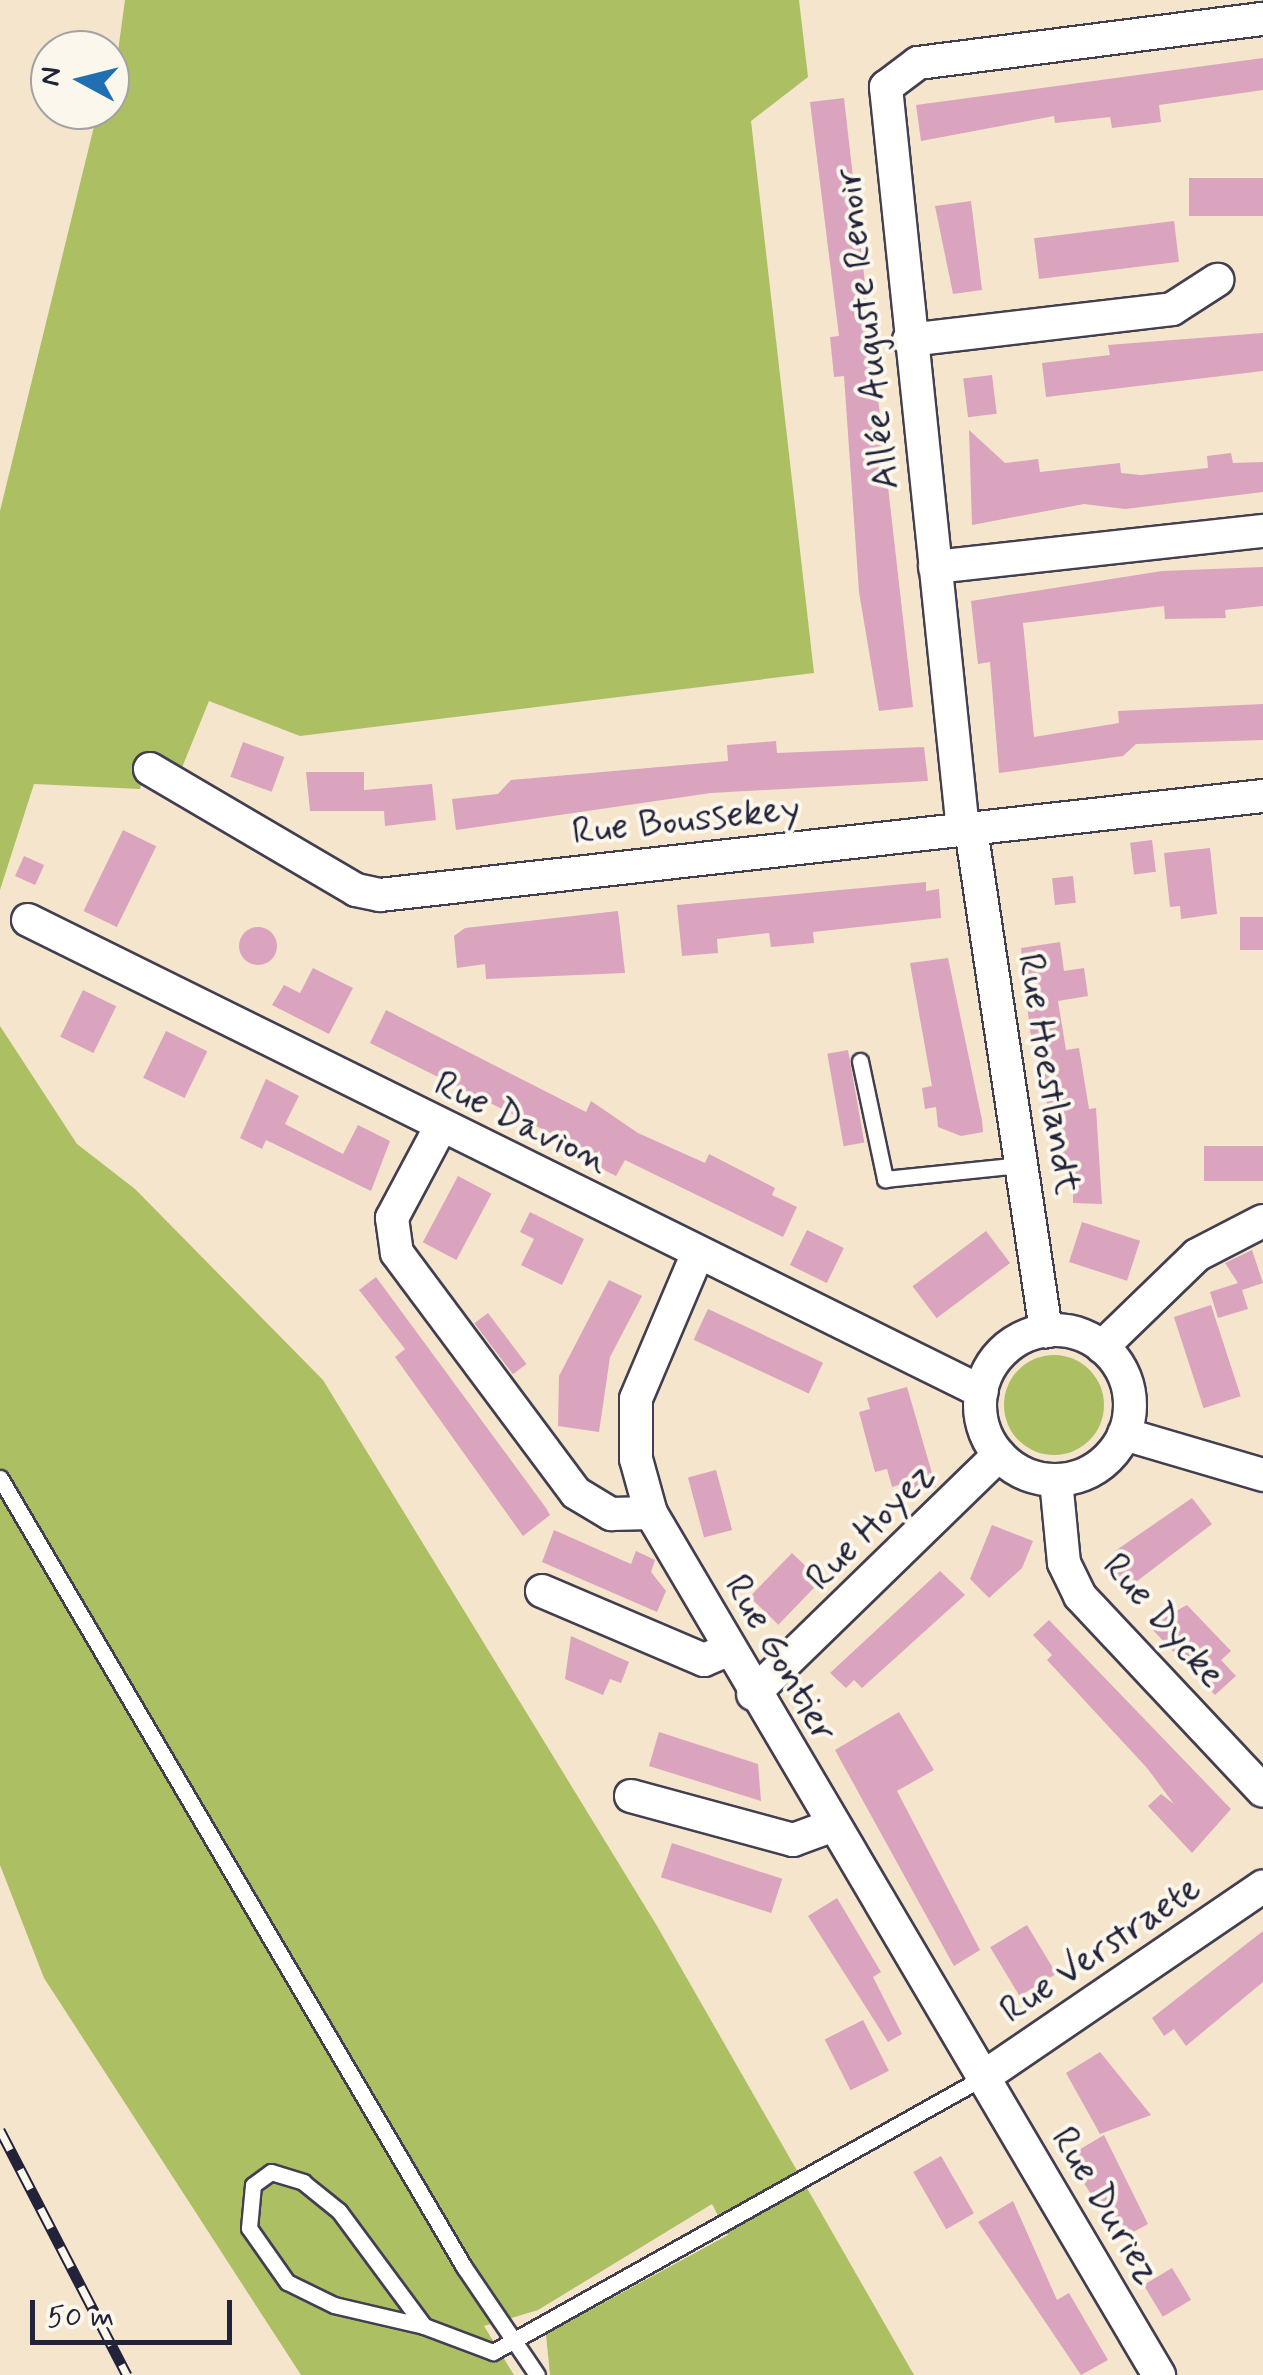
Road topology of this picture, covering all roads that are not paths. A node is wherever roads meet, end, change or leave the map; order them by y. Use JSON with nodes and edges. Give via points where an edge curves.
{"nodes":[{"id":1,"x":1263,"y":19,"type":"edge"},
{"id":2,"x":1217,"y":280,"type":"dead end"},
{"id":3,"x":909,"y":340,"type":"junction"},
{"id":4,"x":1263,"y":531,"type":"edge"},
{"id":5,"x":935,"y":567,"type":"junction"},
{"id":6,"x":150,"y":769,"type":"dead end"},
{"id":7,"x":1263,"y":796,"type":"edge"},
{"id":8,"x":967,"y":830,"type":"junction"},
{"id":9,"x":28,"y":920,"type":"dead end"},
{"id":10,"x":860,"y":1060,"type":"dead end"},
{"id":11,"x":440,"y":1128,"type":"junction"},
{"id":12,"x":1021,"y":1165,"type":"junction"},
{"id":13,"x":1263,"y":1221,"type":"edge"},
{"id":14,"x":697,"y":1254,"type":"junction"},
{"id":15,"x":1046,"y":1331,"type":"junction"},
{"id":16,"x":1102,"y":1346,"type":"junction"},
{"id":17,"x":982,"y":1392,"type":"junction"},
{"id":18,"x":1124,"y":1434,"type":"junction"},
{"id":19,"x":999,"y":1455,"type":"junction"},
{"id":20,"x":1263,"y":1474,"type":"edge"},
{"id":21,"x":0,"y":1478,"type":"edge"},
{"id":22,"x":1056,"y":1480,"type":"junction"},
{"id":23,"x":651,"y":1513,"type":"junction"},
{"id":24,"x":542,"y":1592,"type":"dead end"},
{"id":25,"x":728,"y":1650,"type":"junction"},
{"id":26,"x":753,"y":1694,"type":"junction"},
{"id":27,"x":1263,"y":1791,"type":"edge"},
{"id":28,"x":631,"y":1796,"type":"dead end"},
{"id":29,"x":831,"y":1826,"type":"junction"},
{"id":30,"x":1263,"y":1886,"type":"edge"},
{"id":31,"x":982,"y":2078,"type":"junction"},
{"id":32,"x":424,"y":2326,"type":"junction"},
{"id":33,"x":518,"y":2343,"type":"junction"},
{"id":34,"x":537,"y":2375,"type":"edge"},
{"id":35,"x":1159,"y":2375,"type":"edge"}],
"edges":[{"from":1,"to":3,"type":"street","name":"Allée Auguste Renoir","via":[[918,63],[888,82],[884,115]]},
{"from":2,"to":3,"type":"street","via":[[1162,311]]},
{"from":3,"to":5,"type":"street","name":"Allée Auguste Renoir"},
{"from":4,"to":5,"type":"street"},
{"from":5,"to":8,"type":"street","name":"Allée Auguste Renoir"},
{"from":6,"to":8,"type":"street","name":"Rue Boussekey","via":[[372,894]]},
{"from":7,"to":8,"type":"street","name":"Rue Boussekey"},
{"from":8,"to":12,"type":"street","name":"Rue Hoestlandt"},
{"from":9,"to":11,"type":"street","name":"Rue Davion"},
{"from":10,"to":12,"type":"lane","via":[[886,1179]]},
{"from":11,"to":14,"type":"street","name":"Rue Davion"},
{"from":11,"to":23,"type":"street","via":[[392,1218],[397,1253],[576,1492],[610,1514]]},
{"from":12,"to":15,"type":"street","name":"Rue Hoestlandt"},
{"from":13,"to":16,"type":"street","via":[[1197,1255]]},
{"from":14,"to":17,"type":"street","name":"Rue Davion"},
{"from":14,"to":23,"type":"street","name":"Rue Gontier","via":[[636,1399],[636,1459]]},
{"from":15,"to":16,"type":"street"},
{"from":15,"to":17,"type":"street","via":[[1004,1351]]},
{"from":16,"to":18,"type":"street","via":[[1128,1386]]},
{"from":17,"to":19,"type":"street","via":[[983,1426]]},
{"from":18,"to":20,"type":"street"},
{"from":18,"to":22,"type":"street","via":[[1097,1467]]},
{"from":19,"to":22,"type":"street"},
{"from":19,"to":26,"type":"street","name":"Rue Hoyez"},
{"from":21,"to":33,"type":"lane","via":[[464,2266]]},
{"from":22,"to":27,"type":"street","name":"Rue Dycke","via":[[1064,1563],[1080,1596]]},
{"from":23,"to":25,"type":"street","name":"Rue Gontier"},
{"from":24,"to":25,"type":"street","via":[[704,1660]]},
{"from":25,"to":26,"type":"street","name":"Rue Gontier"},
{"from":26,"to":29,"type":"street","name":"Rue Gontier"},
{"from":28,"to":29,"type":"street","via":[[793,1840]]},
{"from":29,"to":31,"type":"street","name":"Rue Gontier"},
{"from":30,"to":31,"type":"street","name":"Rue Verstraete"},
{"from":31,"to":33,"type":"lane"},
{"from":31,"to":35,"type":"street","name":"Rue Duriez"},
{"from":32,"to":32,"type":"lane","via":[[327,2200],[282,2174],[253,2185],[249,2228],[287,2282],[334,2305]]},
{"from":32,"to":33,"type":"lane","via":[[475,2351]]},
{"from":33,"to":34,"type":"lane"}]}
